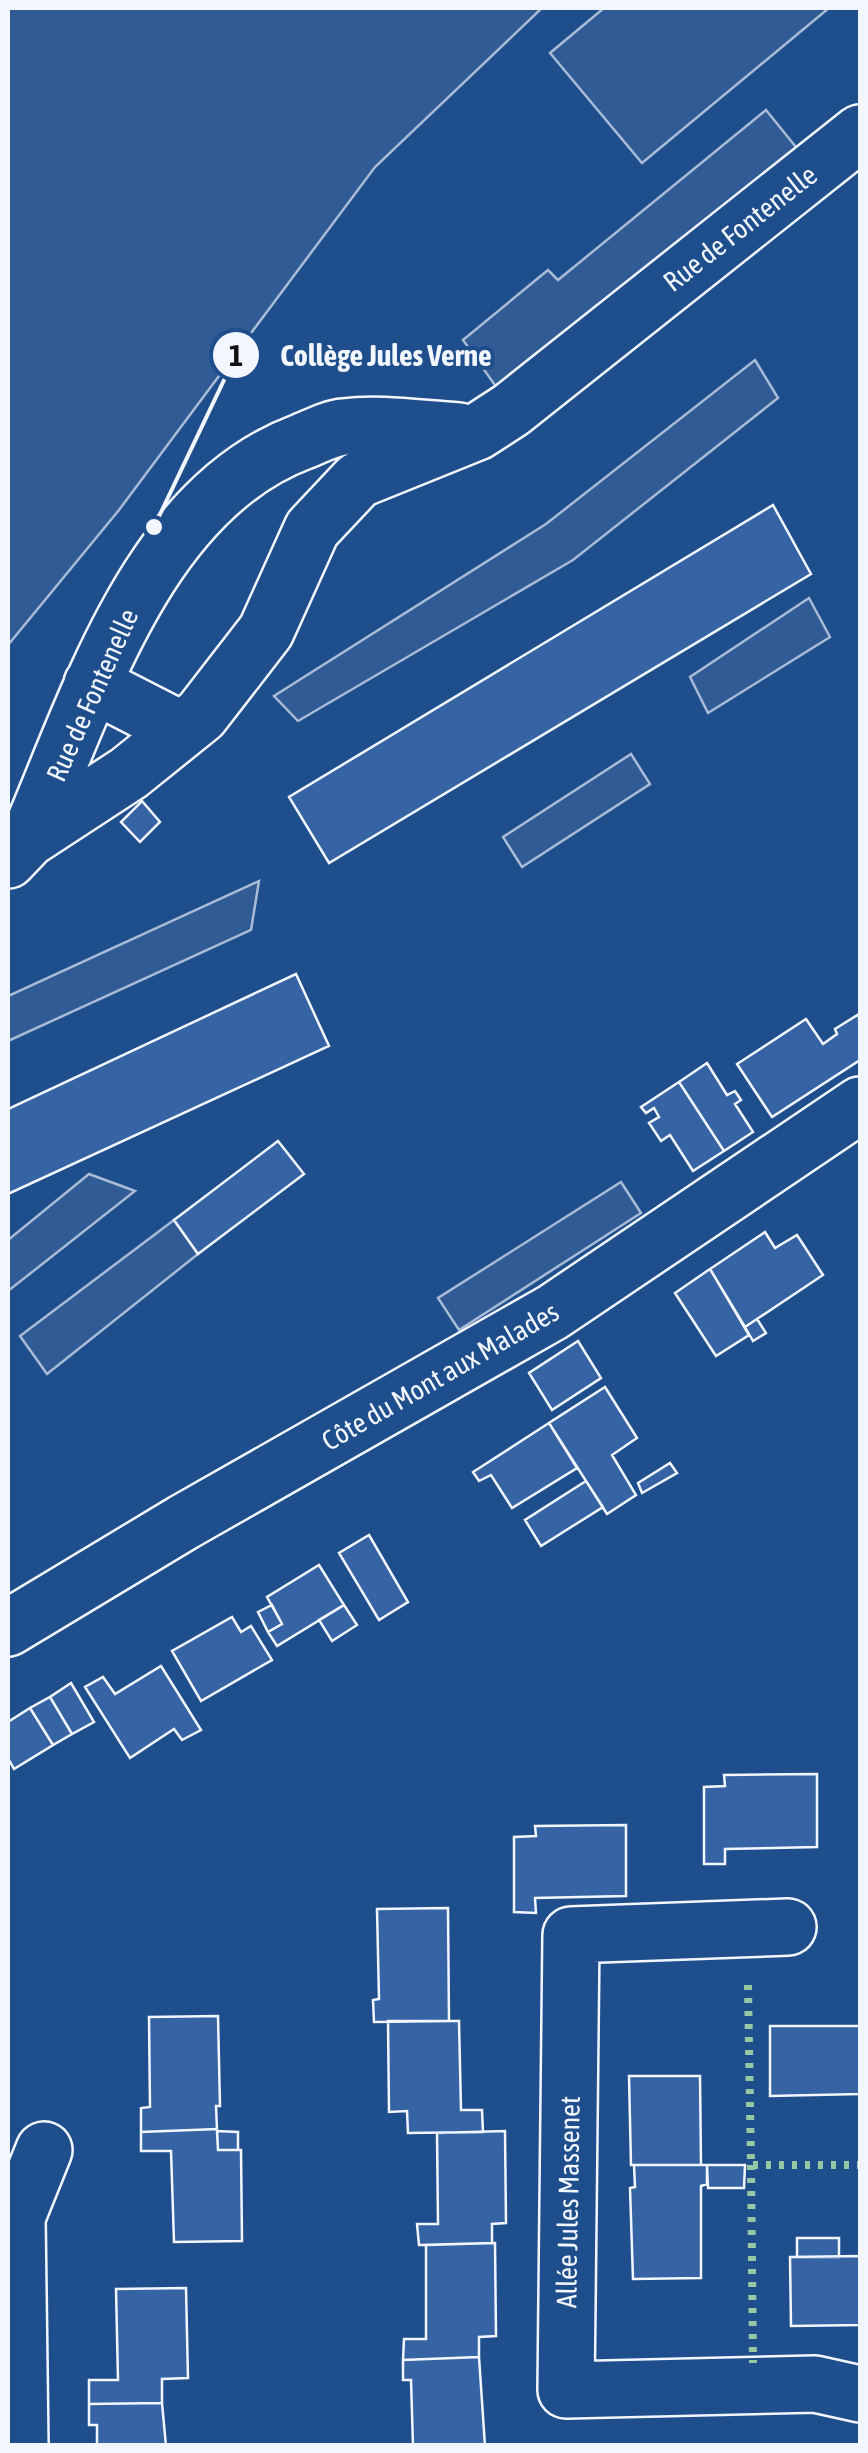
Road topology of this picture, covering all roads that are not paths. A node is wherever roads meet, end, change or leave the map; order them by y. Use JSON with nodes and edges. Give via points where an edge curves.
{"nodes":[{"id":1,"x":860,"y":133,"type":"edge"},
{"id":2,"x":477,"y":432,"type":"junction"},
{"id":3,"x":92,"y":684,"type":"junction"},
{"id":4,"x":182,"y":730,"type":"junction"},
{"id":5,"x":18,"y":850,"type":"edge"},
{"id":6,"x":860,"y":1105,"type":"edge"},
{"id":7,"x":8,"y":1628,"type":"edge"},
{"id":8,"x":788,"y":1927,"type":"dead end"},
{"id":9,"x":44,"y":2150,"type":"dead end"},
{"id":10,"x":860,"y":2394,"type":"edge"},
{"id":11,"x":20,"y":2446,"type":"edge"}],
"edges":[{"from":1,"to":2,"type":"street","name":"Rue de Fontenelle"},
{"from":2,"to":3,"type":"street","name":"Rue de Fontenelle","via":[[342,426],[276,451],[214,494],[175,540]]},
{"from":2,"to":4,"type":"street","name":"Rue de Fontenelle","via":[[358,480],[312,529],[266,631]]},
{"from":3,"to":4,"type":"street"},
{"from":3,"to":5,"type":"street","name":"Rue de Fontenelle"},
{"from":4,"to":5,"type":"street","name":"Rue de Fontenelle"},
{"from":6,"to":7,"type":"street","name":"Côte du Mont aux Malades","via":[[553,1312]]},
{"from":8,"to":10,"type":"street","name":"Allée Jules Massenet","via":[[570,1935],[566,2390],[815,2384]]},
{"from":9,"to":11,"type":"street","via":[[17,2217]]}]}
